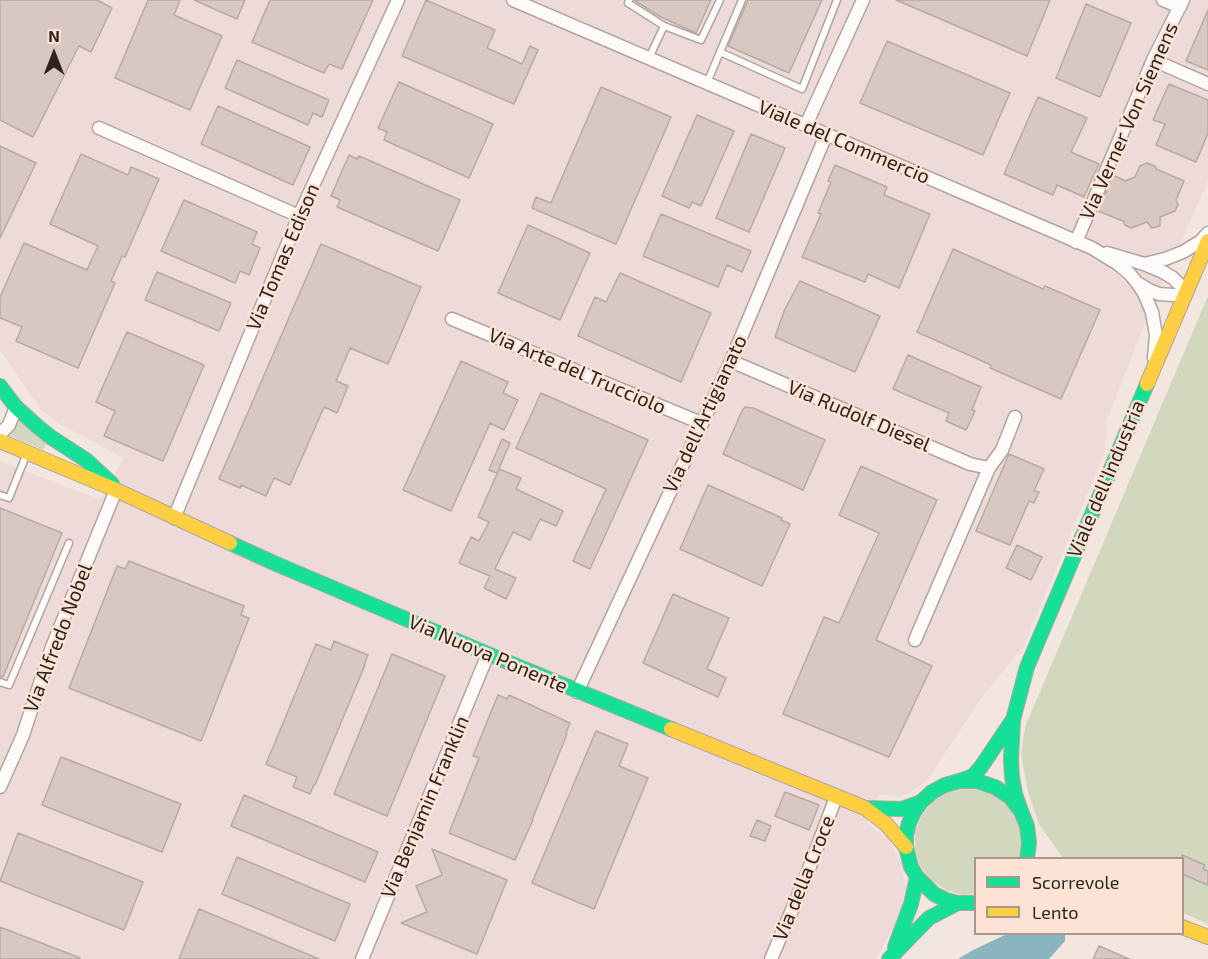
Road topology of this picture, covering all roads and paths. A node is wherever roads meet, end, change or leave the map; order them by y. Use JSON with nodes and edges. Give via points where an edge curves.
{"nodes":[{"id":1,"x":398,"y":0,"type":"edge"},
{"id":2,"x":513,"y":0,"type":"edge"},
{"id":3,"x":629,"y":0,"type":"edge"},
{"id":4,"x":720,"y":0,"type":"edge"},
{"id":5,"x":742,"y":0,"type":"edge"},
{"id":6,"x":837,"y":0,"type":"edge"},
{"id":7,"x":863,"y":0,"type":"edge"},
{"id":8,"x":1163,"y":0,"type":"edge"},
{"id":9,"x":1181,"y":3,"type":"edge"},
{"id":10,"x":541,"y":6,"type":"edge"},
{"id":11,"x":664,"y":26,"type":"junction"},
{"id":12,"x":720,"y":52,"type":"junction"},
{"id":13,"x":648,"y":58,"type":"junction"},
{"id":14,"x":1153,"y":60,"type":"junction"},
{"id":15,"x":707,"y":83,"type":"junction"},
{"id":16,"x":1208,"y":84,"type":"edge"},
{"id":17,"x":806,"y":125,"type":"junction"},
{"id":18,"x":99,"y":128,"type":"dead end"},
{"id":19,"x":826,"y":135,"type":"junction"},
{"id":20,"x":299,"y":216,"type":"junction"},
{"id":21,"x":1208,"y":233,"type":"edge"},
{"id":22,"x":1208,"y":241,"type":"edge"},
{"id":23,"x":1076,"y":242,"type":"junction"},
{"id":24,"x":1092,"y":248,"type":"junction"},
{"id":25,"x":1144,"y":264,"type":"junction"},
{"id":26,"x":1138,"y":284,"type":"junction"},
{"id":27,"x":1186,"y":294,"type":"junction"},
{"id":28,"x":452,"y":319,"type":"dead end"},
{"id":29,"x":731,"y":361,"type":"junction"},
{"id":30,"x":1150,"y":377,"type":"junction"},
{"id":31,"x":0,"y":386,"type":"edge"},
{"id":32,"x":16,"y":407,"type":"junction"},
{"id":33,"x":1015,"y":417,"type":"dead end"},
{"id":34,"x":701,"y":423,"type":"junction"},
{"id":35,"x":0,"y":434,"type":"edge"},
{"id":36,"x":52,"y":438,"type":"junction"},
{"id":37,"x":0,"y":441,"type":"edge"},
{"id":38,"x":27,"y":452,"type":"junction"},
{"id":39,"x":47,"y":460,"type":"junction"},
{"id":40,"x":989,"y":468,"type":"junction"},
{"id":41,"x":116,"y":489,"type":"junction"},
{"id":42,"x":0,"y":495,"type":"edge"},
{"id":43,"x":174,"y":518,"type":"junction"},
{"id":44,"x":69,"y":543,"type":"dead end"},
{"id":45,"x":915,"y":640,"type":"dead end"},
{"id":46,"x":488,"y":654,"type":"junction"},
{"id":47,"x":0,"y":682,"type":"edge"},
{"id":48,"x":578,"y":692,"type":"junction"},
{"id":49,"x":1012,"y":720,"type":"junction"},
{"id":50,"x":959,"y":781,"type":"junction"},
{"id":51,"x":0,"y":787,"type":"edge"},
{"id":52,"x":836,"y":796,"type":"junction"},
{"id":53,"x":921,"y":802,"type":"junction"},
{"id":54,"x":865,"y":808,"type":"junction"},
{"id":55,"x":1021,"y":811,"type":"junction"},
{"id":56,"x":1029,"y":843,"type":"junction"},
{"id":57,"x":906,"y":847,"type":"junction"},
{"id":58,"x":1027,"y":857,"type":"edge"},
{"id":59,"x":1040,"y":857,"type":"edge"},
{"id":60,"x":916,"y":876,"type":"junction"},
{"id":61,"x":958,"y":903,"type":"junction"},
{"id":62,"x":974,"y":903,"type":"edge"},
{"id":63,"x":1184,"y":928,"type":"edge"},
{"id":64,"x":1208,"y":937,"type":"edge"},
{"id":65,"x":890,"y":957,"type":"edge"},
{"id":66,"x":362,"y":959,"type":"edge"},
{"id":67,"x":771,"y":959,"type":"edge"}],
"edges":[{"from":1,"to":20,"type":"street","name":"Via Tomas Edison"},
{"from":2,"to":10,"type":"street","name":"Viale del Commercio"},
{"from":3,"to":11,"type":"lane","via":[[628,3]]},
{"from":4,"to":11,"type":"lane","via":[[701,40]]},
{"from":5,"to":12,"type":"lane"},
{"from":6,"to":12,"type":"lane","via":[[802,89]]},
{"from":7,"to":17,"type":"street"},
{"from":8,"to":9,"type":"street"},
{"from":9,"to":14,"type":"street","name":"Via Verner Von Siemens"},
{"from":10,"to":13,"type":"street","name":"Viale del Commercio"},
{"from":11,"to":13,"type":"lane"},
{"from":12,"to":15,"type":"lane"},
{"from":13,"to":15,"type":"street","name":"Viale del Commercio"},
{"from":14,"to":16,"type":"street"},
{"from":14,"to":23,"type":"street","name":"Via Verner Von Siemens"},
{"from":15,"to":17,"type":"street","name":"Viale del Commercio"},
{"from":17,"to":19,"type":"street","name":"Viale del Commercio"},
{"from":18,"to":20,"type":"street"},
{"from":19,"to":23,"type":"street","name":"Viale del Commercio"},
{"from":19,"to":29,"type":"street","name":"Via dell'Artigianato"},
{"from":20,"to":43,"type":"street","name":"Via Tomas Edison"},
{"from":21,"to":25,"type":"street","via":[[1183,252]]},
{"from":22,"to":27,"type":"street","name":"Viale dell'Industria"},
{"from":23,"to":24,"type":"street","name":"Viale del Commercio"},
{"from":24,"to":25,"type":"street"},
{"from":24,"to":26,"type":"street","name":"Viale del Commercio","via":[[1118,264]]},
{"from":25,"to":27,"type":"street","via":[[1173,278]]},
{"from":26,"to":27,"type":"street","via":[[1159,294]]},
{"from":26,"to":30,"type":"street","via":[[1148,302],[1156,335]]},
{"from":27,"to":30,"type":"street","name":"Viale dell'Industria"},
{"from":28,"to":34,"type":"street","name":"Via Arte del Trucciolo"},
{"from":29,"to":34,"type":"street","name":"Via dell'Artigianato"},
{"from":29,"to":40,"type":"street","name":"Via Rudolf Diesel","via":[[970,464]]},
{"from":30,"to":49,"type":"street","name":"Viale dell'Industria","via":[[1031,657]]},
{"from":31,"to":32,"type":"street","name":"Via Nuova Ponente"},
{"from":32,"to":35,"type":"street","via":[[9,425]]},
{"from":32,"to":36,"type":"street","name":"Via Nuova Ponente"},
{"from":33,"to":40,"type":"street","via":[[1002,450]]},
{"from":34,"to":48,"type":"street","name":"Via dell'Artigianato"},
{"from":36,"to":39,"type":"street"},
{"from":36,"to":41,"type":"street","name":"Via Nuova Ponente","via":[[86,460]]},
{"from":37,"to":38,"type":"street","name":"Via Nuova Ponente"},
{"from":38,"to":39,"type":"street","name":"Via Nuova Ponente"},
{"from":38,"to":42,"type":"lane","via":[[9,498]]},
{"from":39,"to":41,"type":"street","name":"Via Nuova Ponente"},
{"from":40,"to":45,"type":"street"},
{"from":41,"to":43,"type":"street","name":"Via Nuova Ponente"},
{"from":41,"to":51,"type":"street","name":"Via Alfredo Nobel"},
{"from":43,"to":46,"type":"street","name":"Via Nuova Ponente"},
{"from":44,"to":47,"type":"lane","via":[[9,686]]},
{"from":46,"to":48,"type":"street","name":"Via Nuova Ponente"},
{"from":46,"to":66,"type":"street","name":"Via Benjamin Franklin"},
{"from":48,"to":52,"type":"street","name":"Via Nuova Ponente"},
{"from":49,"to":50,"type":"street","name":"Viale dell'Industria","via":[[981,767],[973,776]]},
{"from":49,"to":55,"type":"street","name":"Viale dell'Industria","via":[[1012,777]]},
{"from":50,"to":53,"type":"street","name":"Viale dell'Industria","via":[[932,792]]},
{"from":50,"to":55,"type":"street","via":[[995,787]]},
{"from":52,"to":54,"type":"street","name":"Via Nuova Ponente"},
{"from":52,"to":67,"type":"street","name":"Via della Croce"},
{"from":53,"to":54,"type":"street","name":"Via Nuova Ponente","via":[[902,809]]},
{"from":53,"to":57,"type":"street","via":[[909,823]]},
{"from":54,"to":57,"type":"street","name":"Via Nuova Ponente"},
{"from":55,"to":56,"type":"street","name":"Viale dell'Industria","via":[[1028,826]]},
{"from":56,"to":58,"type":"street"},
{"from":56,"to":59,"type":"street"},
{"from":57,"to":60,"type":"street"},
{"from":60,"to":61,"type":"street","via":[[934,894]]},
{"from":60,"to":65,"type":"street","via":[[911,904]]},
{"from":61,"to":62,"type":"street"},
{"from":61,"to":65,"type":"street","via":[[929,918]]},
{"from":63,"to":64,"type":"street"}]}
